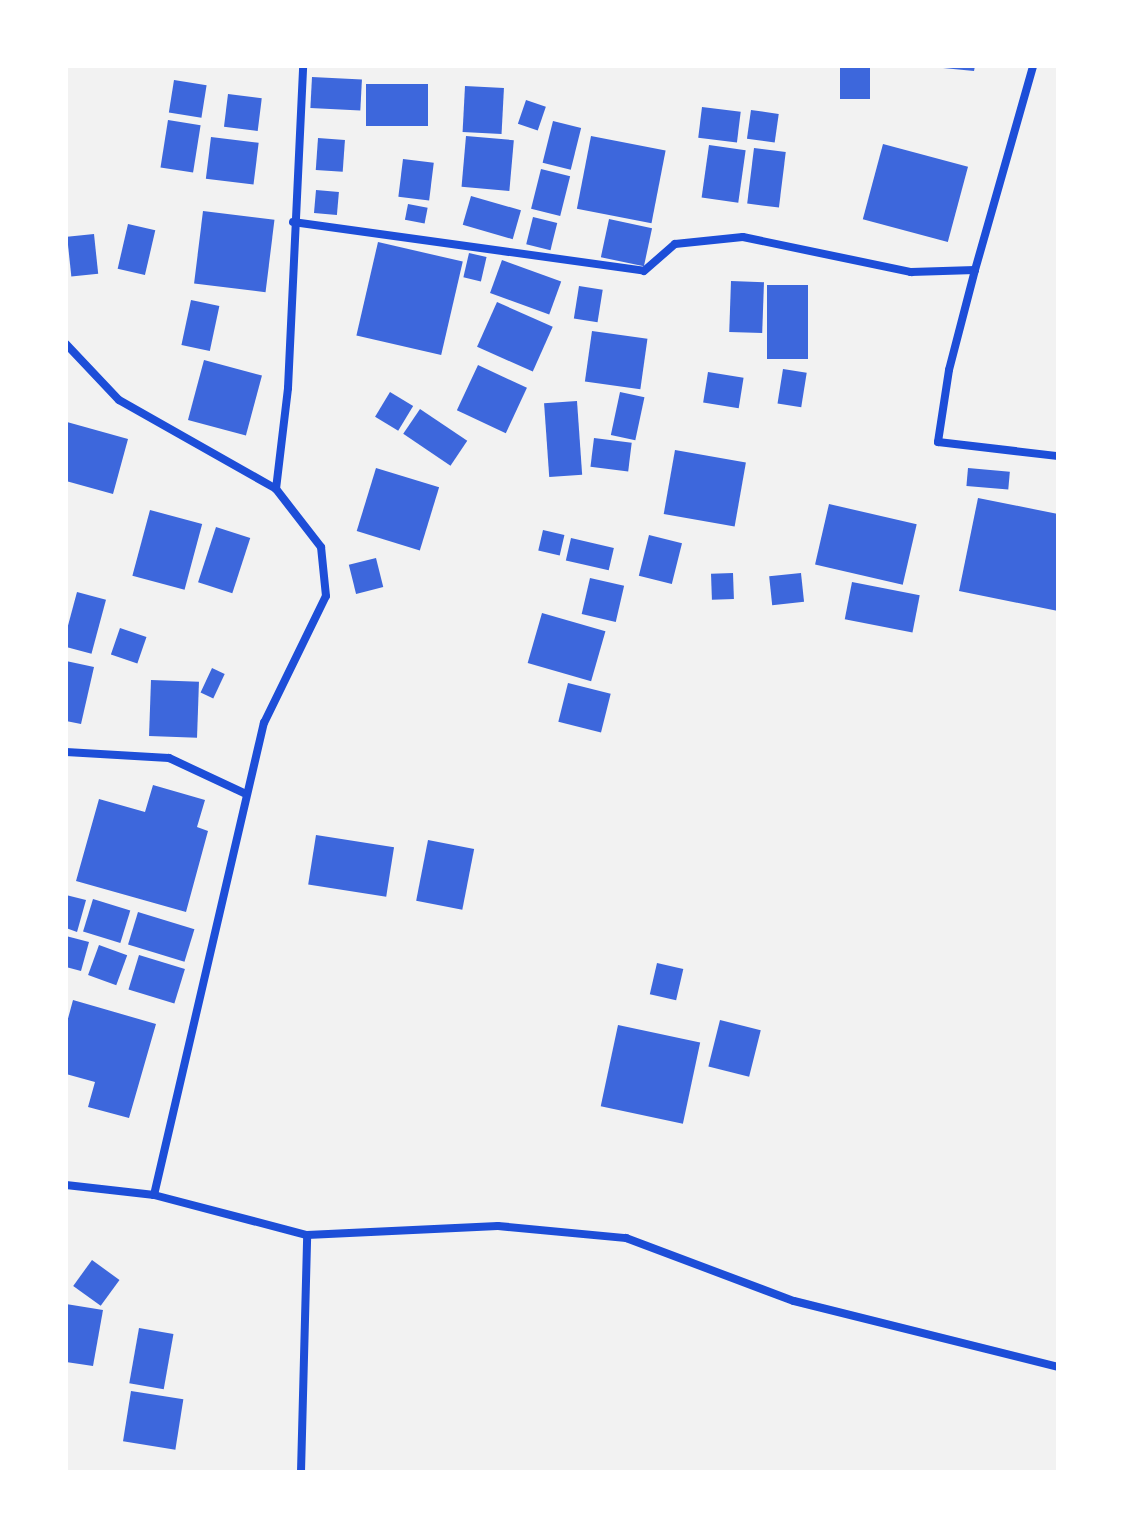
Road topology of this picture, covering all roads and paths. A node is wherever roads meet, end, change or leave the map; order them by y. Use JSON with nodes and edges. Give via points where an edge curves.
{"nodes":[{"id":1,"x":303,"y":66,"type":"edge"},
{"id":2,"x":1033,"y":66,"type":"edge"},
{"id":3,"x":293,"y":222,"type":"junction"},
{"id":4,"x":975,"y":270,"type":"junction"},
{"id":5,"x":66,"y":344,"type":"edge"},
{"id":6,"x":1058,"y":456,"type":"edge"},
{"id":7,"x":276,"y":489,"type":"junction"},
{"id":8,"x":66,"y":752,"type":"edge"},
{"id":9,"x":244,"y":793,"type":"junction"},
{"id":10,"x":66,"y":1185,"type":"edge"},
{"id":11,"x":154,"y":1195,"type":"junction"},
{"id":12,"x":307,"y":1235,"type":"junction"},
{"id":13,"x":1058,"y":1367,"type":"edge"},
{"id":14,"x":301,"y":1472,"type":"edge"}],
"edges":[{"from":1,"to":3,"type":"street"},
{"from":2,"to":4,"type":"street"},
{"from":3,"to":4,"type":"street","via":[[644,271],[675,244],[743,237],[911,272]]},
{"from":3,"to":7,"type":"street","via":[[288,388]]},
{"from":4,"to":6,"type":"street","via":[[949,370],[938,442]]},
{"from":5,"to":7,"type":"street","via":[[119,400]]},
{"from":7,"to":9,"type":"street","via":[[321,547],[326,596],[264,723]]},
{"from":8,"to":9,"type":"street","via":[[169,758]]},
{"from":9,"to":11,"type":"street"},
{"from":10,"to":11,"type":"street"},
{"from":11,"to":12,"type":"street"},
{"from":12,"to":13,"type":"street","via":[[498,1226],[626,1238],[794,1301]]},
{"from":12,"to":14,"type":"street"}]}
